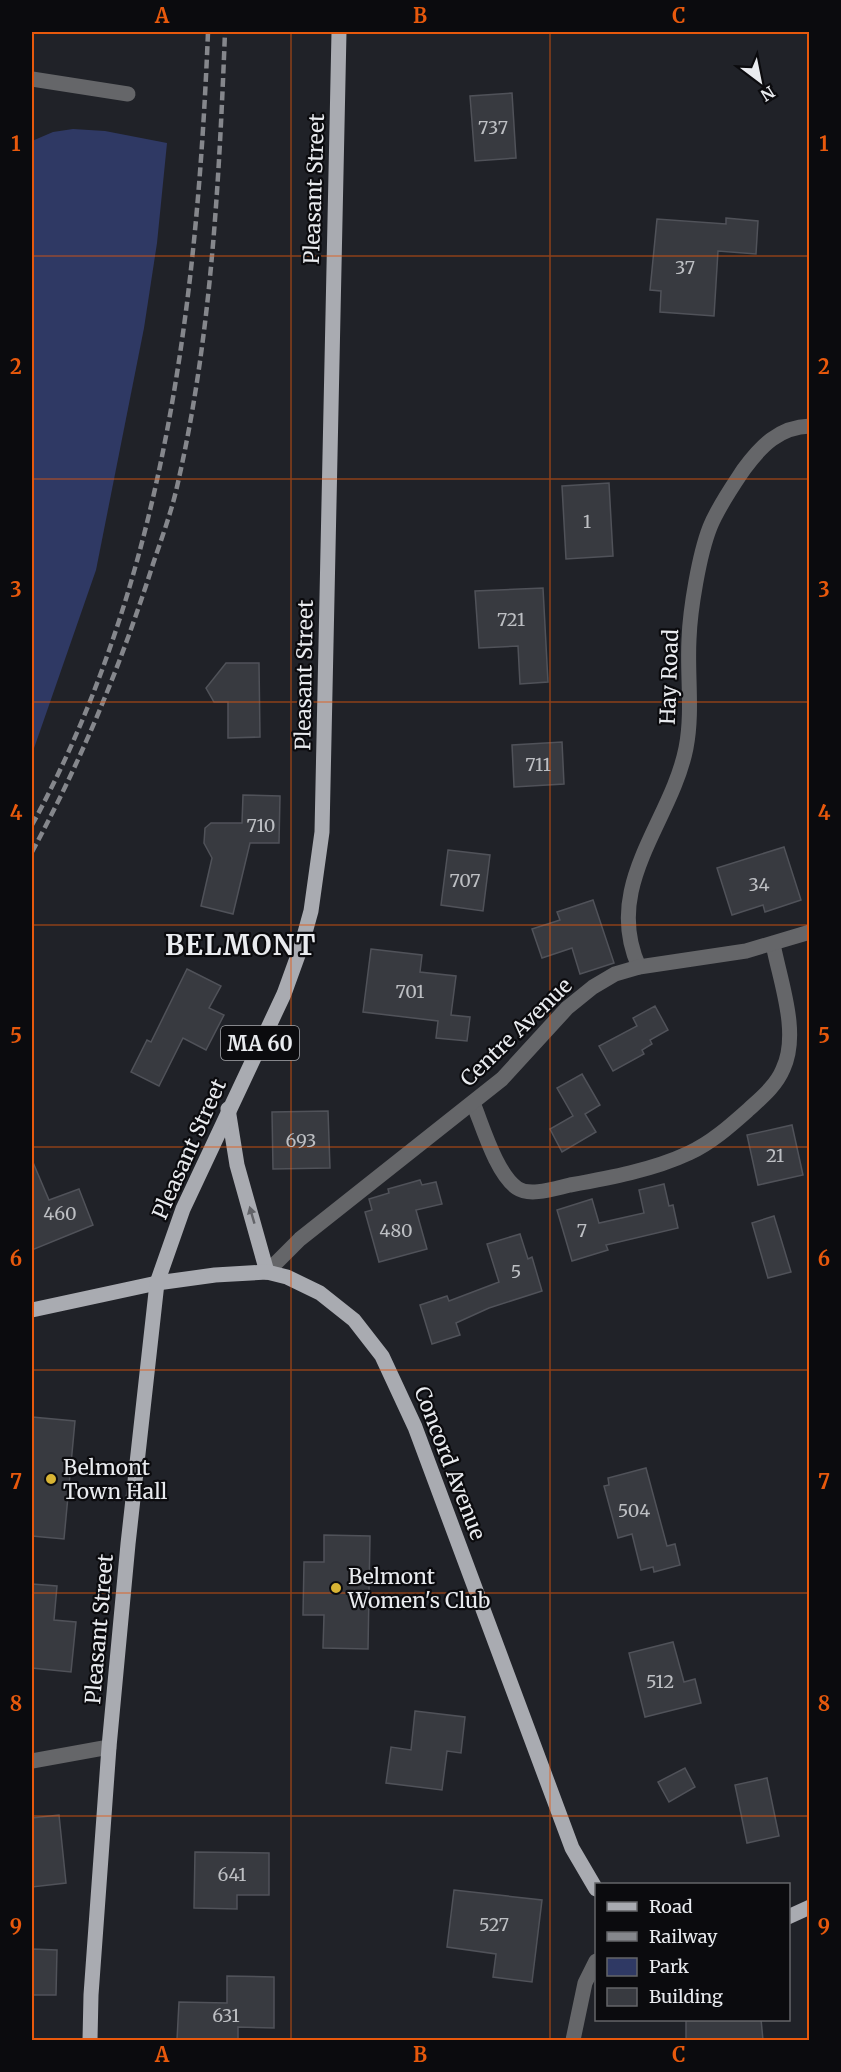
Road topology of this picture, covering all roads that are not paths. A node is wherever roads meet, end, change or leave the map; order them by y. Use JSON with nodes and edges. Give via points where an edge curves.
{"nodes":[{"id":1,"x":339,"y":32,"type":"edge"},
{"id":2,"x":32,"y":79,"type":"edge"},
{"id":3,"x":128,"y":94,"type":"dead end"},
{"id":4,"x":810,"y":426,"type":"edge"},
{"id":5,"x":810,"y":932,"type":"edge"},
{"id":6,"x":773,"y":944,"type":"junction"},
{"id":7,"x":639,"y":967,"type":"junction"},
{"id":8,"x":473,"y":1103,"type":"junction"},
{"id":9,"x":228,"y":1109,"type":"junction"},
{"id":10,"x":267,"y":1272,"type":"junction"},
{"id":11,"x":157,"y":1284,"type":"junction"},
{"id":12,"x":32,"y":1310,"type":"edge"},
{"id":13,"x":109,"y":1747,"type":"junction"},
{"id":14,"x":32,"y":1761,"type":"edge"},
{"id":15,"x":595,"y":1886,"type":"edge"},
{"id":16,"x":810,"y":1907,"type":"edge"},
{"id":17,"x":790,"y":1917,"type":"edge"},
{"id":18,"x":595,"y":1965,"type":"edge"},
{"id":19,"x":90,"y":2040,"type":"edge"},
{"id":20,"x":573,"y":2040,"type":"edge"}],
"edges":[{"from":1,"to":9,"type":"main road","name":"Pleasant Street","number":"MA 60","via":[[322,832],[302,947],[284,994]]},
{"from":2,"to":3,"type":"street"},
{"from":4,"to":7,"type":"street","name":"Hay Road","via":[[779,434],[759,447],[709,529],[688,637],[686,750],[635,871],[632,888],[631,948]]},
{"from":5,"to":6,"type":"street","name":"Centre Avenue"},
{"from":6,"to":7,"type":"street","name":"Centre Avenue"},
{"from":6,"to":8,"type":"street","via":[[789,1030],[789,1052],[783,1070],[772,1087],[730,1127],[696,1150],[621,1175],[545,1190],[522,1190],[498,1163]]},
{"from":7,"to":8,"type":"street","name":"Centre Avenue","via":[[615,974],[579,997],[502,1079]]},
{"from":8,"to":10,"type":"street","name":"Centre Avenue","via":[[300,1239]]},
{"from":10,"to":9,"type":"main road","one_way":true,"via":[[237,1165]]},
{"from":9,"to":11,"type":"main road","name":"Pleasant Street","number":"MA 60","via":[[183,1209]]},
{"from":10,"to":11,"type":"main road","name":"Concord Avenue"},
{"from":10,"to":15,"type":"main road","name":"Concord Avenue","via":[[303,1284],[336,1304],[362,1329],[393,1376],[572,1848]]},
{"from":11,"to":12,"type":"main road","name":"Concord Avenue"},
{"from":11,"to":13,"type":"main road","name":"Pleasant Street","number":"MA 60"},
{"from":13,"to":14,"type":"street"},
{"from":13,"to":19,"type":"main road","name":"Pleasant Street","number":"MA 60"},
{"from":16,"to":17,"type":"main road"},
{"from":18,"to":20,"type":"street","via":[[585,1983]]}]}
